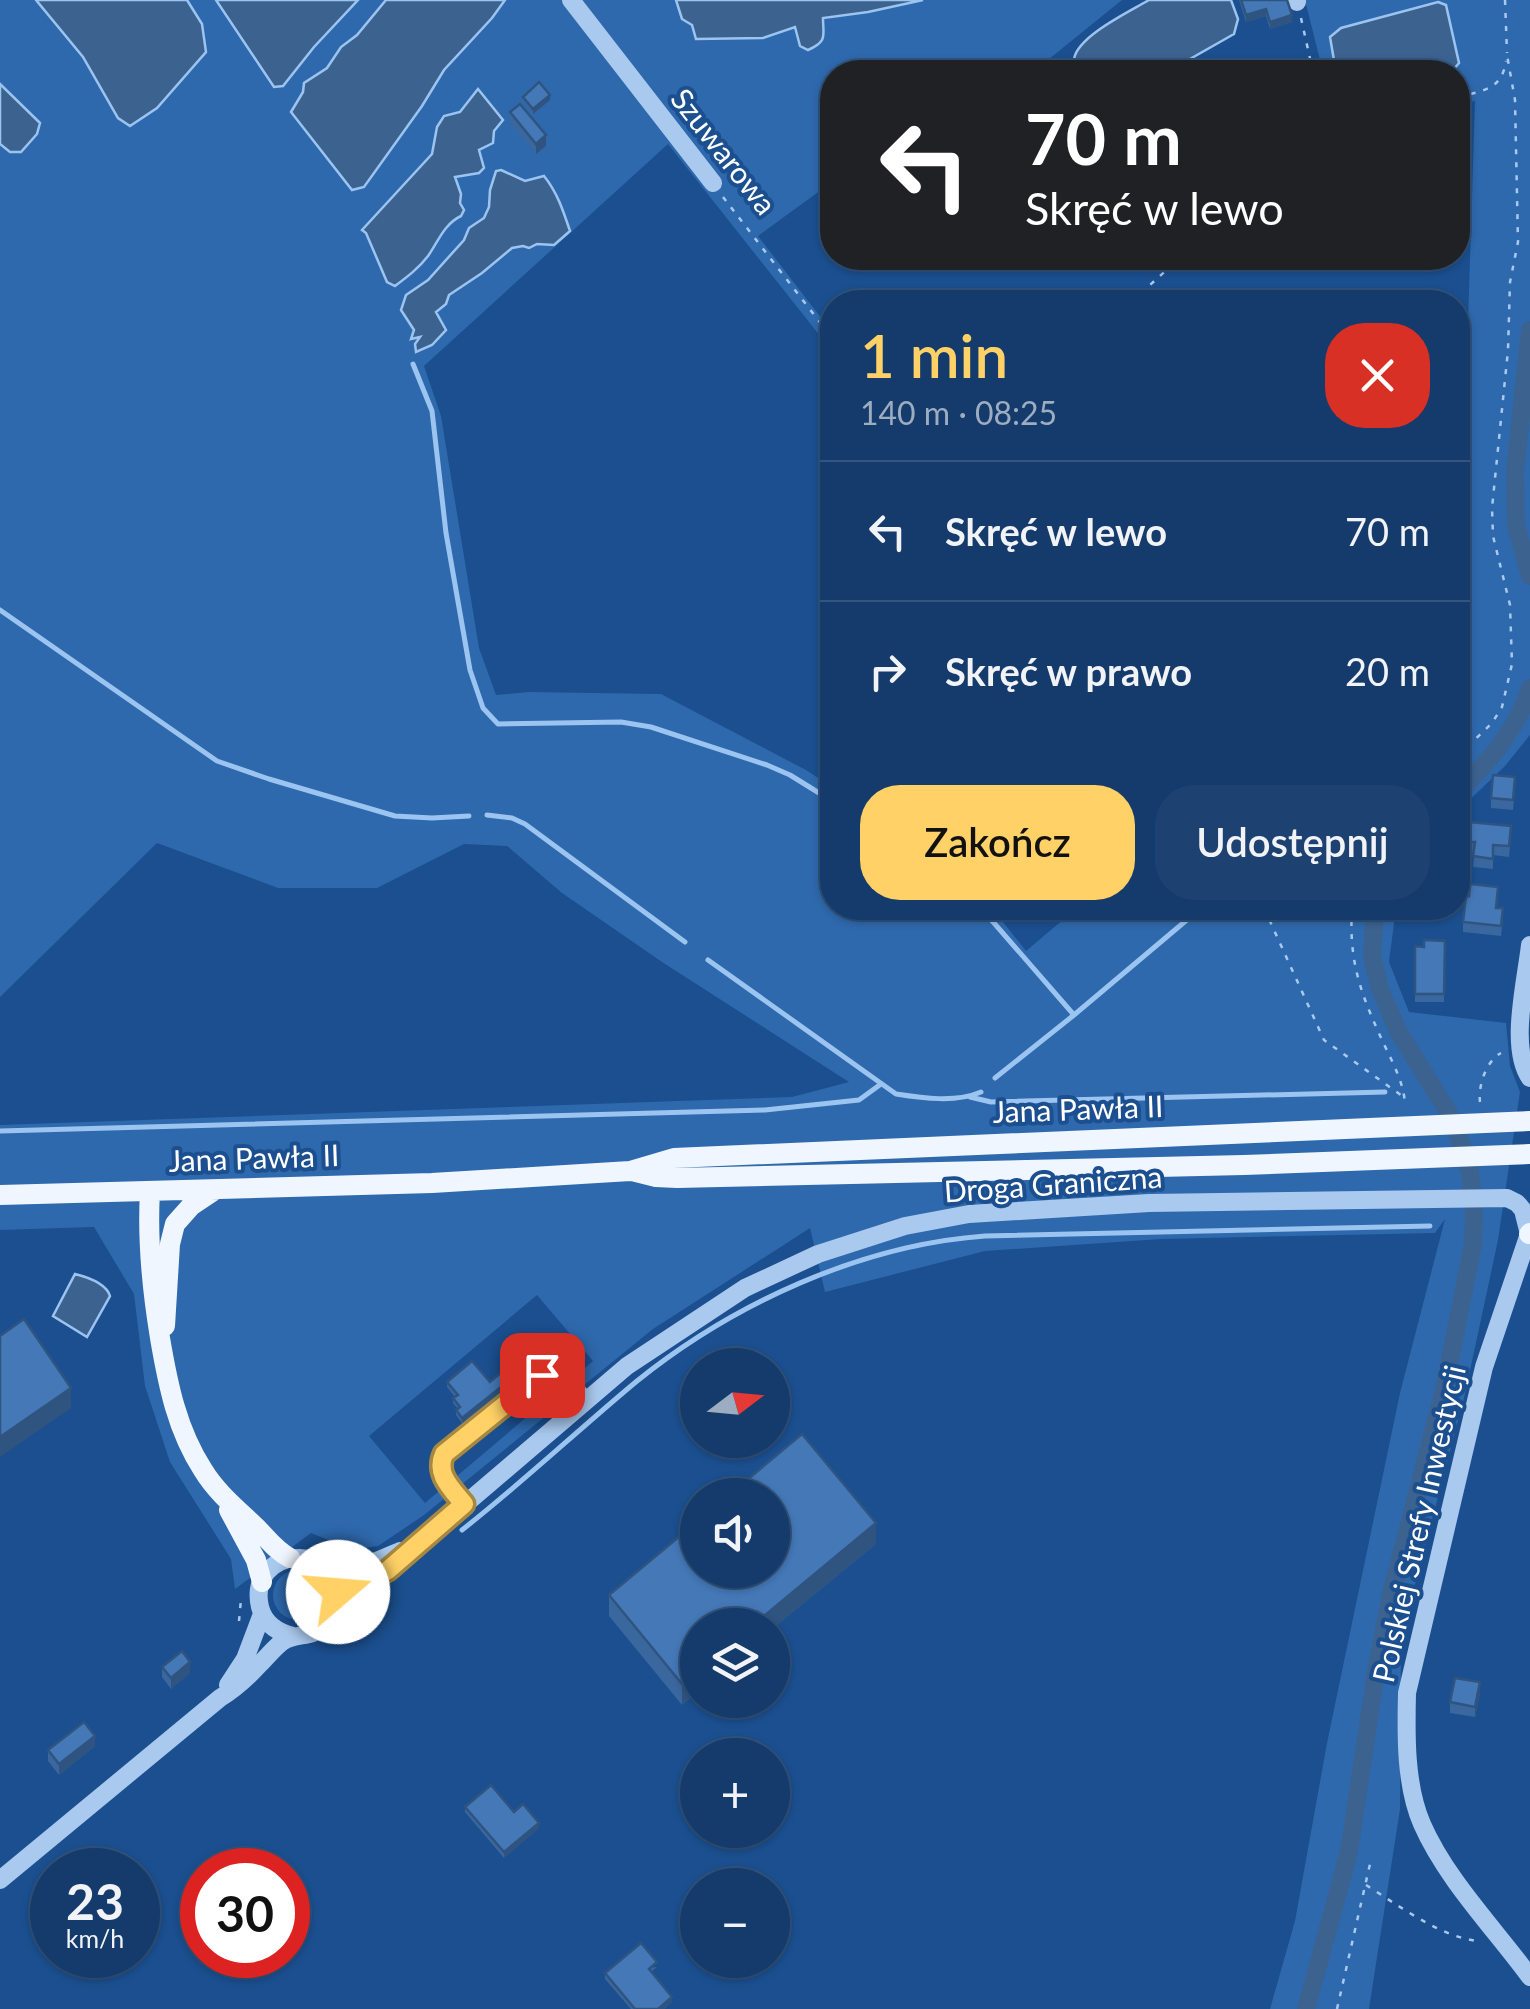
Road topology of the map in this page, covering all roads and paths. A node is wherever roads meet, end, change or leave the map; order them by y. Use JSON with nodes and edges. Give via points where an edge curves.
{"nodes":[{"id":1,"x":571,"y":0,"type":"edge"},
{"id":2,"x":1506,"y":0,"type":"edge"},
{"id":3,"x":1297,"y":1,"type":"edge"},
{"id":4,"x":1507,"y":56,"type":"junction"},
{"id":5,"x":1310,"y":60,"type":"edge"},
{"id":6,"x":1470,"y":94,"type":"edge"},
{"id":7,"x":713,"y":183,"type":"joint"},
{"id":8,"x":1167,"y":270,"type":"edge"},
{"id":9,"x":1144,"y":290,"type":"edge"},
{"id":10,"x":820,"y":322,"type":"edge"},
{"id":11,"x":1470,"y":744,"type":"edge"},
{"id":12,"x":1269,"y":920,"type":"edge"},
{"id":13,"x":1351,"y":920,"type":"edge"},
{"id":14,"x":1530,"y":945,"type":"edge"},
{"id":15,"x":1518,"y":1043,"type":"junction"},
{"id":16,"x":1530,"y":1078,"type":"edge"},
{"id":17,"x":1405,"y":1098,"type":"junction"},
{"id":18,"x":1406,"y":1108,"type":"dead end"},
{"id":19,"x":1480,"y":1114,"type":"junction"},
{"id":20,"x":1530,"y":1122,"type":"edge"},
{"id":21,"x":1530,"y":1154,"type":"edge"},
{"id":22,"x":630,"y":1170,"type":"junction"},
{"id":23,"x":215,"y":1190,"type":"junction"},
{"id":24,"x":150,"y":1192,"type":"junction"},
{"id":25,"x":0,"y":1195,"type":"edge"},
{"id":26,"x":1529,"y":1233,"type":"edge"},
{"id":27,"x":163,"y":1352,"type":"junction"},
{"id":28,"x":586,"y":1401,"type":"junction"},
{"id":29,"x":221,"y":1495,"type":"junction"},
{"id":30,"x":464,"y":1504,"type":"junction"},
{"id":31,"x":414,"y":1545,"type":"junction"},
{"id":32,"x":290,"y":1558,"type":"junction"},
{"id":33,"x":326,"y":1568,"type":"junction"},
{"id":34,"x":250,"y":1588,"type":"junction"},
{"id":35,"x":337,"y":1606,"type":"junction"},
{"id":36,"x":262,"y":1614,"type":"junction"},
{"id":37,"x":240,"y":1630,"type":"dead end"},
{"id":38,"x":293,"y":1636,"type":"junction"},
{"id":39,"x":220,"y":1698,"type":"junction"},
{"id":40,"x":1370,"y":1864,"type":"dead end"},
{"id":41,"x":0,"y":1880,"type":"edge"},
{"id":42,"x":1366,"y":1884,"type":"junction"},
{"id":43,"x":1480,"y":1941,"type":"dead end"},
{"id":44,"x":1530,"y":1976,"type":"edge"},
{"id":45,"x":1337,"y":2009,"type":"edge"}],
"edges":[{"from":1,"to":7,"type":"street","name":"Szuwarowa"},
{"from":2,"to":4,"type":"path"},
{"from":3,"to":5,"type":"path"},
{"from":4,"to":6,"type":"path","via":[[1498,84]]},
{"from":4,"to":11,"type":"path","via":[[1515,100],[1518,242],[1492,508],[1510,605],[1512,664],[1502,707]]},
{"from":7,"to":10,"type":"path","name":"Szuwarowa"},
{"from":8,"to":9,"type":"path"},
{"from":12,"to":17,"type":"path","via":[[1324,1040]]},
{"from":13,"to":17,"type":"path","via":[[1355,972]]},
{"from":14,"to":15,"type":"street"},
{"from":15,"to":16,"type":"street"},
{"from":15,"to":19,"type":"path","via":[[1494,1057],[1478,1090]]},
{"from":17,"to":18,"type":"path"},
{"from":19,"to":20,"type":"main road","name":"Jana Pawła II"},
{"from":19,"to":22,"type":"main road","name":"Jana Pawła II","via":[[1430,1126],[674,1158]]},
{"from":21,"to":22,"type":"main road","name":"Jana Pawła II","via":[[677,1178]]},
{"from":22,"to":23,"type":"main road","name":"Jana Pawła II"},
{"from":23,"to":24,"type":"main road","name":"Jana Pawła II"},
{"from":23,"to":27,"type":"main road","via":[[181,1215],[172,1233]]},
{"from":24,"to":25,"type":"main road","name":"Jana Pawła II"},
{"from":24,"to":27,"type":"main road","via":[[151,1287]]},
{"from":26,"to":28,"type":"street","name":"Droga Graniczna","via":[[1517,1203],[1497,1196],[969,1214],[904,1226],[818,1254],[745,1288]]},
{"from":26,"to":44,"type":"street","name":"Polskiej Strefy Inwestycji","via":[[1474,1404],[1407,1693],[1406,1734],[1420,1821]]},
{"from":27,"to":29,"type":"main road","via":[[184,1435]]},
{"from":28,"to":30,"type":"street","name":"Droga Graniczna"},
{"from":28,"to":30,"type":"street","via":[[562,1376],[542,1375],[444,1454],[442,1475]]},
{"from":29,"to":32,"type":"main road"},
{"from":29,"to":34,"type":"main road","via":[[256,1560]]},
{"from":30,"to":31,"type":"street","name":"Droga Graniczna"},
{"from":31,"to":33,"type":"street","name":"Droga Graniczna","via":[[362,1566]]},
{"from":31,"to":35,"type":"street","name":"Droga Graniczna"},
{"from":32,"to":33,"type":"street","via":[[309,1558]]},
{"from":32,"to":34,"type":"street"},
{"from":33,"to":35,"type":"street"},
{"from":34,"to":36,"type":"street","via":[[259,1592]]},
{"from":34,"to":37,"type":"path"},
{"from":35,"to":38,"type":"street","via":[[316,1632]]},
{"from":36,"to":38,"type":"street"},
{"from":36,"to":39,"type":"street"},
{"from":38,"to":39,"type":"street"},
{"from":39,"to":41,"type":"street"},
{"from":40,"to":42,"type":"path"},
{"from":42,"to":43,"type":"path","via":[[1416,1916]]},
{"from":42,"to":45,"type":"path"}]}
